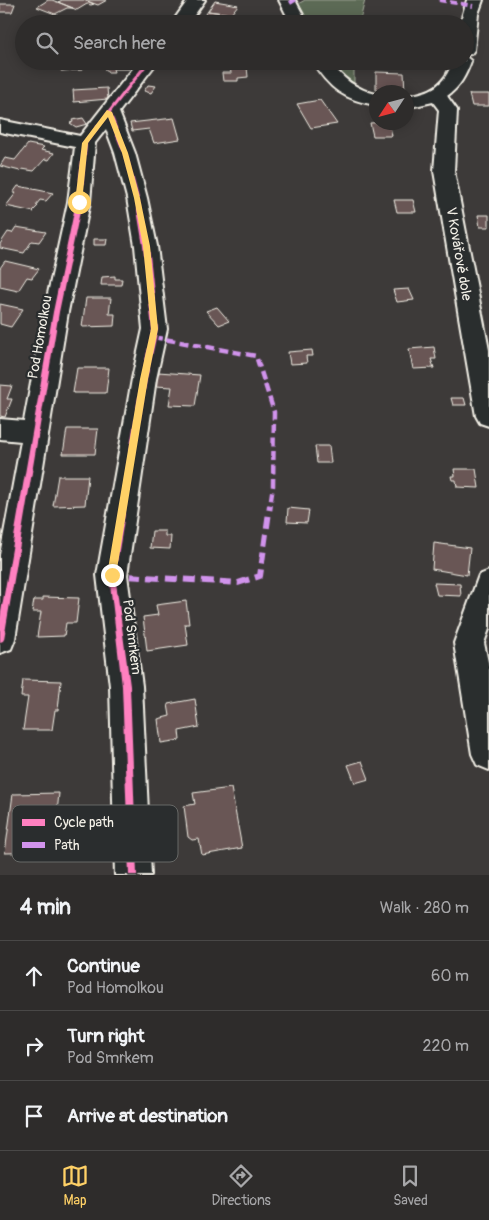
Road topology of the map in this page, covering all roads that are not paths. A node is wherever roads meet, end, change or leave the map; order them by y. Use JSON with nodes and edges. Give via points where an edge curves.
{"nodes":[{"id":1,"x":197,"y":0,"type":"edge"},
{"id":2,"x":287,"y":0,"type":"edge"},
{"id":3,"x":489,"y":5,"type":"edge"},
{"id":4,"x":473,"y":7,"type":"edge"},
{"id":5,"x":186,"y":15,"type":"edge"},
{"id":6,"x":295,"y":15,"type":"edge"},
{"id":7,"x":142,"y":70,"type":"edge"},
{"id":8,"x":326,"y":70,"type":"edge"},
{"id":9,"x":458,"y":70,"type":"edge"},
{"id":10,"x":437,"y":96,"type":"junction"},
{"id":11,"x":369,"y":98,"type":"edge"},
{"id":12,"x":414,"y":100,"type":"edge"},
{"id":13,"x":109,"y":112,"type":"junction"},
{"id":14,"x":0,"y":126,"type":"edge"},
{"id":15,"x":85,"y":143,"type":"junction"},
{"id":16,"x":489,"y":416,"type":"edge"},
{"id":17,"x":0,"y":429,"type":"edge"},
{"id":18,"x":36,"y":432,"type":"junction"},
{"id":19,"x":489,"y":584,"type":"edge"},
{"id":20,"x":0,"y":639,"type":"edge"},
{"id":21,"x":489,"y":754,"type":"edge"},
{"id":22,"x":130,"y":805,"type":"edge"},
{"id":23,"x":133,"y":862,"type":"edge"},
{"id":24,"x":133,"y":875,"type":"edge"}],
"edges":[{"from":1,"to":5,"type":"street"},
{"from":2,"to":6,"type":"street"},
{"from":3,"to":4,"type":"street"},
{"from":7,"to":13,"type":"street"},
{"from":8,"to":11,"type":"street","via":[[340,86]]},
{"from":9,"to":10,"type":"street","via":[[454,80]]},
{"from":10,"to":12,"type":"street"},
{"from":10,"to":16,"type":"street","name":"V Kovářově dole","via":[[448,110],[444,171]]},
{"from":13,"to":15,"type":"street"},
{"from":13,"to":22,"type":"street","name":"Pod Smrkem","via":[[125,153],[137,198],[155,329],[112,575],[126,686]]},
{"from":14,"to":15,"type":"street"},
{"from":15,"to":18,"type":"street","name":"Pod Homolkou","via":[[79,202]]},
{"from":17,"to":18,"type":"street"},
{"from":18,"to":20,"type":"street","name":"Pod Homolkou"},
{"from":19,"to":21,"type":"street","via":[[469,643]]},
{"from":23,"to":24,"type":"street","name":"Pod Smrkem"}]}
